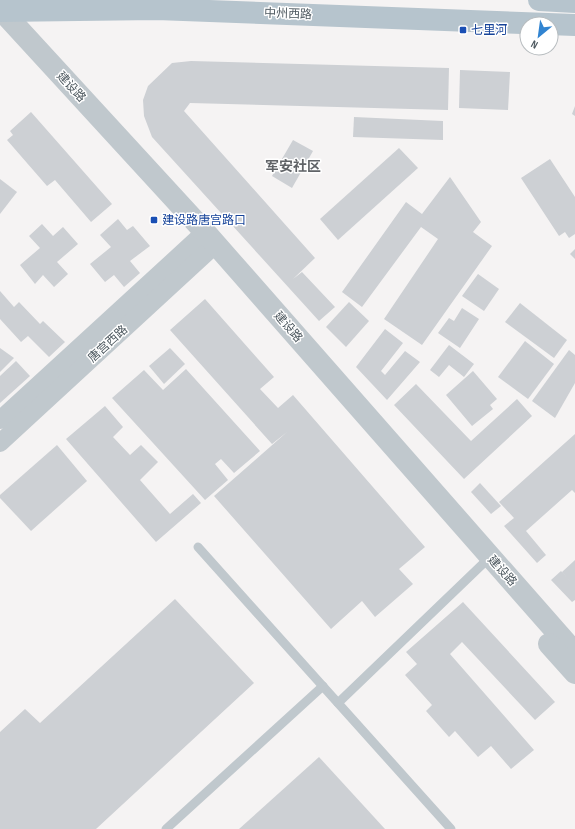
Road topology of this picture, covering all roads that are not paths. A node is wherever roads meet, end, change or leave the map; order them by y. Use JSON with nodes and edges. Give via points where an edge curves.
{"nodes":[{"id":1,"x":539,"y":0,"type":"edge"},
{"id":2,"x":575,"y":2,"type":"edge"},
{"id":3,"x":1,"y":13,"type":"edge"},
{"id":4,"x":575,"y":25,"type":"edge"},
{"id":5,"x":206,"y":242,"type":"junction"},
{"id":6,"x":0,"y":420,"type":"edge"},
{"id":7,"x":0,"y":443,"type":"edge"},
{"id":8,"x":198,"y":547,"type":"dead end"},
{"id":9,"x":485,"y":562,"type":"junction"},
{"id":10,"x":575,"y":652,"type":"edge"},
{"id":11,"x":575,"y":673,"type":"edge"},
{"id":12,"x":323,"y":686,"type":"junction"},
{"id":13,"x":338,"y":703,"type":"junction"},
{"id":14,"x":166,"y":829,"type":"edge"},
{"id":15,"x":451,"y":829,"type":"edge"}],
"edges":[{"from":1,"to":2,"type":"main road"},
{"from":3,"to":4,"type":"main road","name":"中州西路","via":[[157,9]]},
{"from":3,"to":5,"type":"street","name":"建设路"},
{"from":5,"to":6,"type":"street","name":"唐宫西路"},
{"from":5,"to":7,"type":"street","name":"唐宫西路"},
{"from":5,"to":9,"type":"street","name":"建设路"},
{"from":8,"to":12,"type":"lane"},
{"from":9,"to":10,"type":"street","name":"建设路"},
{"from":9,"to":11,"type":"street","name":"建设路"},
{"from":9,"to":13,"type":"lane"},
{"from":12,"to":13,"type":"lane"},
{"from":12,"to":14,"type":"lane"},
{"from":13,"to":15,"type":"lane"}]}
